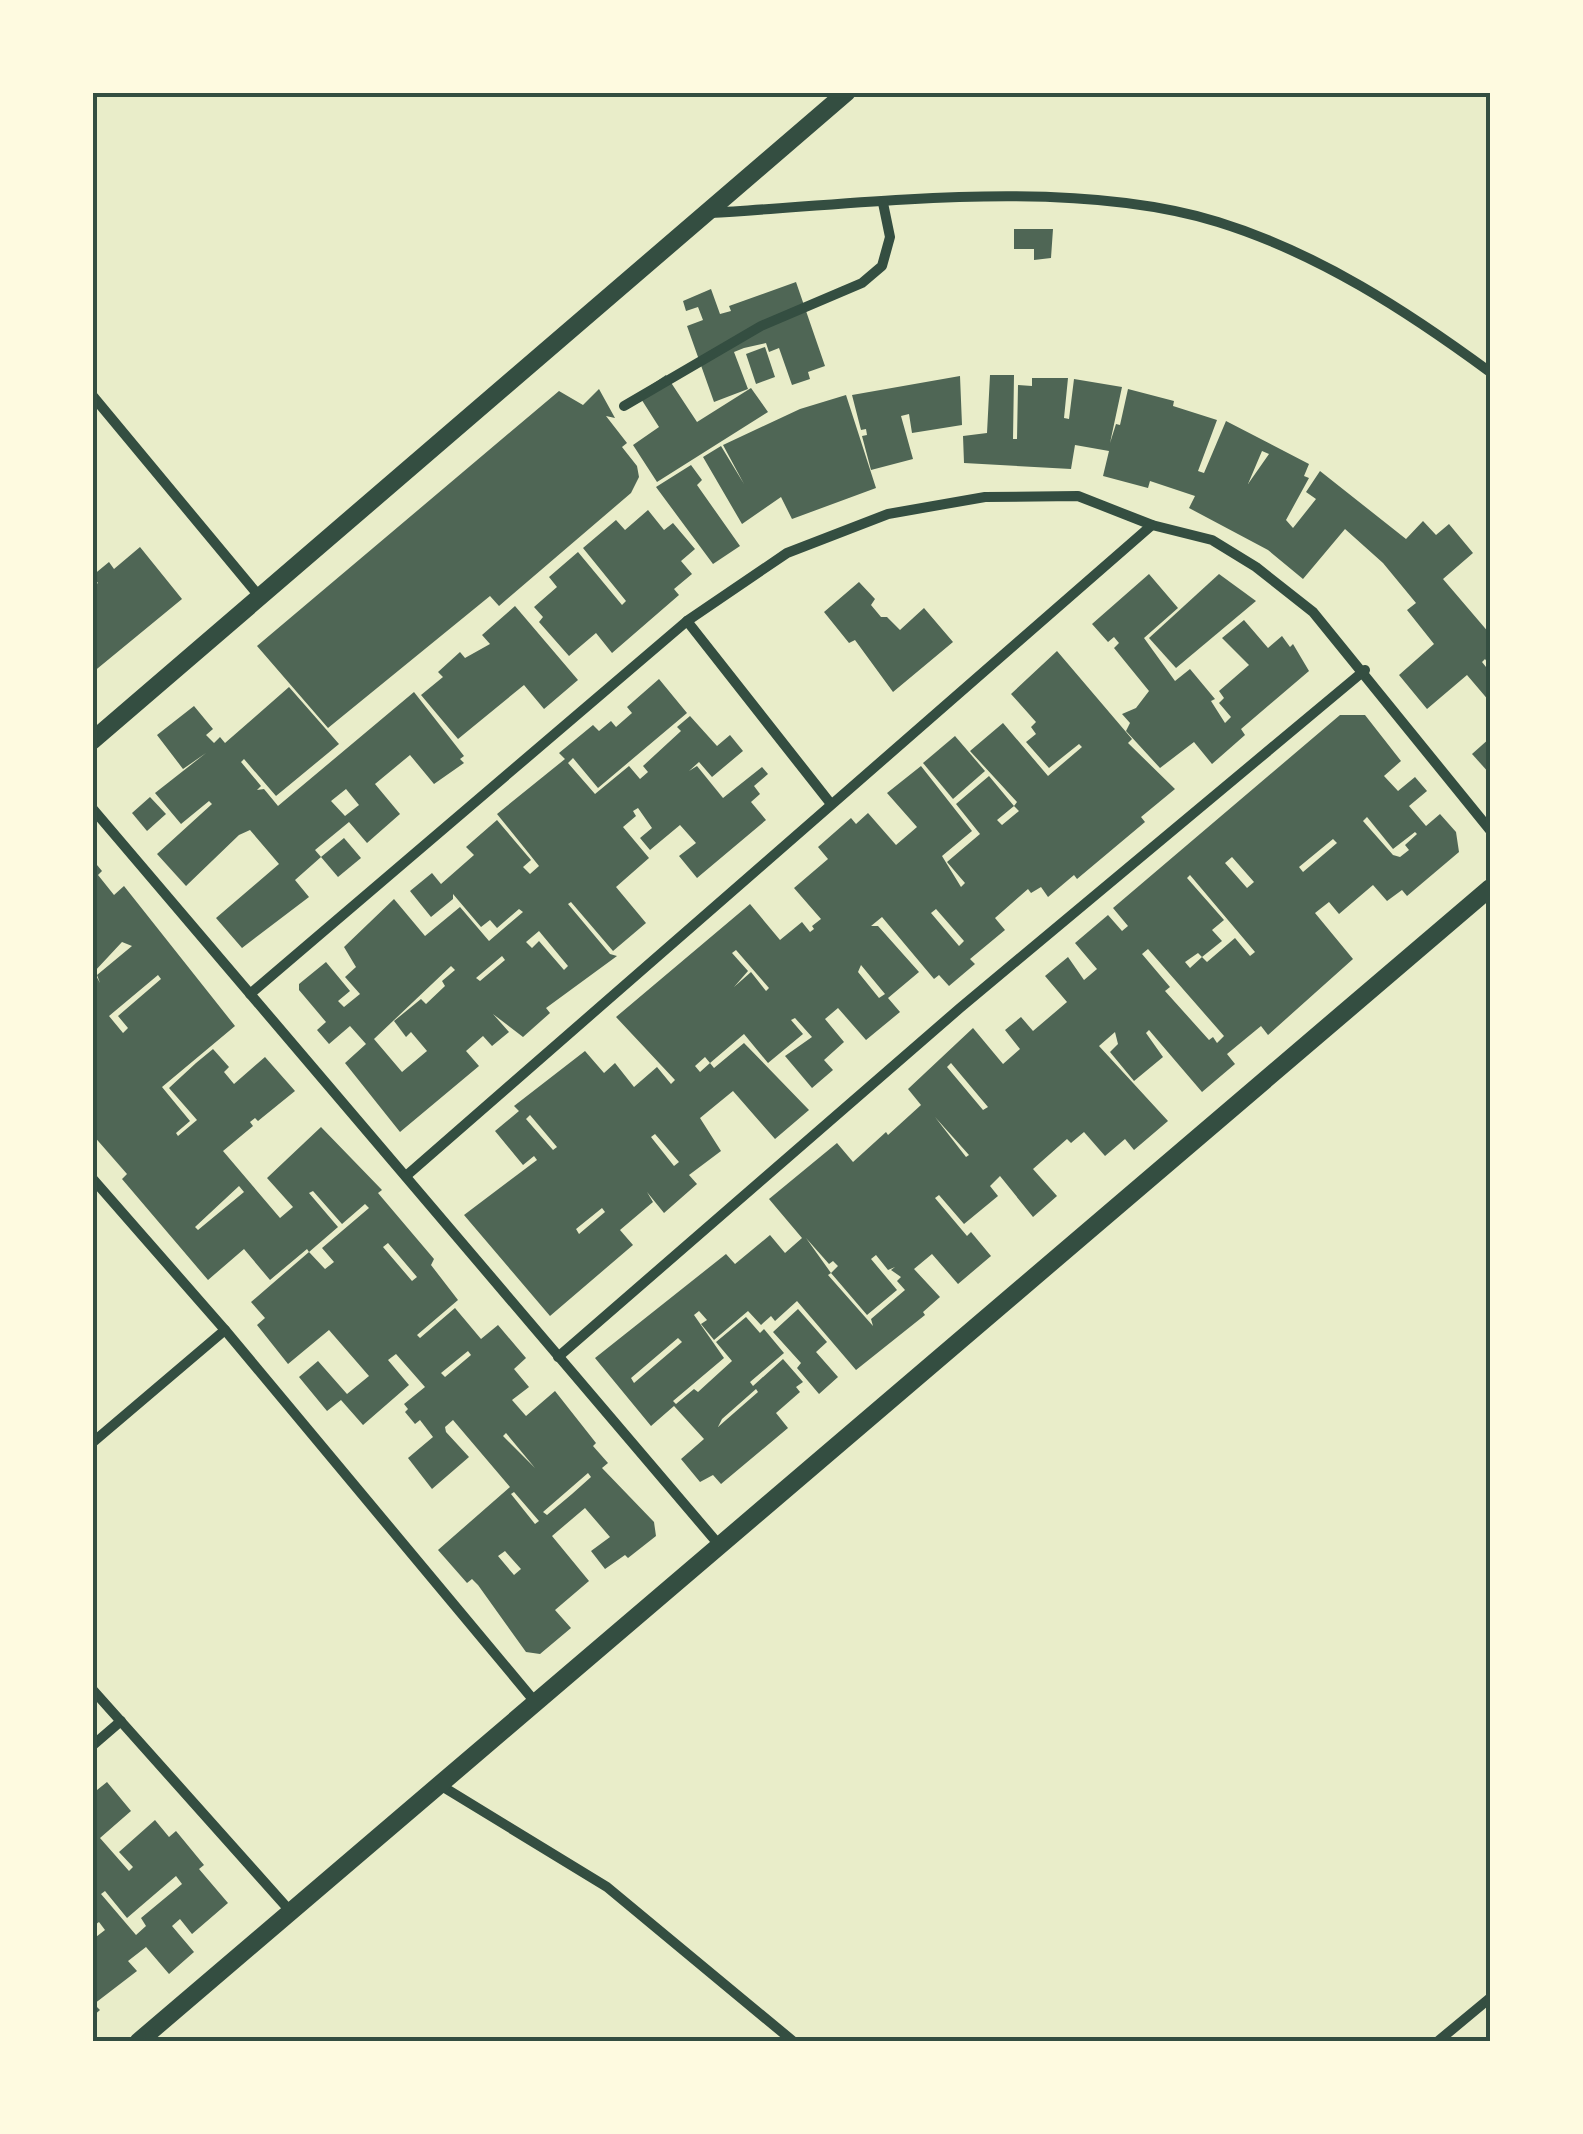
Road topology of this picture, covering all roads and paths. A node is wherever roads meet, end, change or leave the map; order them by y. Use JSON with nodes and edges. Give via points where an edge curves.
{"nodes":[{"id":1,"x":847,"y":92,"type":"edge"},
{"id":2,"x":882,"y":203,"type":"junction"},
{"id":3,"x":710,"y":213,"type":"junction"},
{"id":4,"x":1490,"y":372,"type":"edge"},
{"id":5,"x":92,"y":395,"type":"edge"},
{"id":6,"x":624,"y":406,"type":"dead end"},
{"id":7,"x":1152,"y":525,"type":"junction"},
{"id":8,"x":259,"y":596,"type":"junction"},
{"id":9,"x":687,"y":621,"type":"junction"},
{"id":10,"x":1364,"y":670,"type":"junction"},
{"id":11,"x":92,"y":742,"type":"edge"},
{"id":12,"x":831,"y":804,"type":"junction"},
{"id":13,"x":92,"y":808,"type":"edge"},
{"id":14,"x":1490,"y":830,"type":"edge"},
{"id":15,"x":1490,"y":888,"type":"edge"},
{"id":16,"x":250,"y":994,"type":"junction"},
{"id":17,"x":406,"y":1176,"type":"junction"},
{"id":18,"x":92,"y":1178,"type":"edge"},
{"id":19,"x":226,"y":1330,"type":"junction"},
{"id":20,"x":558,"y":1357,"type":"junction"},
{"id":21,"x":92,"y":1443,"type":"edge"},
{"id":22,"x":720,"y":1546,"type":"junction"},
{"id":23,"x":92,"y":1690,"type":"edge"},
{"id":24,"x":536,"y":1703,"type":"junction"},
{"id":25,"x":121,"y":1721,"type":"junction"},
{"id":26,"x":92,"y":1746,"type":"edge"},
{"id":27,"x":440,"y":1785,"type":"junction"},
{"id":28,"x":291,"y":1912,"type":"junction"},
{"id":29,"x":1490,"y":1998,"type":"edge"},
{"id":30,"x":138,"y":2042,"type":"edge"},
{"id":31,"x":794,"y":2042,"type":"edge"},
{"id":32,"x":1437,"y":2042,"type":"edge"}],
"edges":[{"from":1,"to":3,"type":"street"},
{"from":2,"to":3,"type":"street"},
{"from":2,"to":4,"type":"street","via":[[1121,203],[1218,222],[1314,261],[1412,314]]},
{"from":2,"to":6,"type":"street","via":[[890,237],[882,266],[862,283],[761,326]]},
{"from":3,"to":8,"type":"street"},
{"from":5,"to":8,"type":"street"},
{"from":7,"to":9,"type":"street","via":[[1078,496],[985,497],[888,514],[788,553]]},
{"from":7,"to":10,"type":"street","via":[[1212,540],[1256,567],[1313,612]]},
{"from":7,"to":12,"type":"street"},
{"from":8,"to":11,"type":"street"},
{"from":9,"to":12,"type":"street"},
{"from":9,"to":16,"type":"street"},
{"from":10,"to":14,"type":"street"},
{"from":10,"to":20,"type":"street"},
{"from":12,"to":17,"type":"street"},
{"from":13,"to":16,"type":"street"},
{"from":15,"to":22,"type":"street"},
{"from":16,"to":17,"type":"street"},
{"from":17,"to":20,"type":"street"},
{"from":18,"to":19,"type":"street"},
{"from":19,"to":21,"type":"street"},
{"from":19,"to":24,"type":"street"},
{"from":20,"to":22,"type":"street"},
{"from":22,"to":24,"type":"street"},
{"from":23,"to":25,"type":"street"},
{"from":24,"to":27,"type":"street"},
{"from":25,"to":26,"type":"street"},
{"from":25,"to":28,"type":"street"},
{"from":27,"to":28,"type":"street"},
{"from":27,"to":31,"type":"street","via":[[607,1886]]},
{"from":28,"to":30,"type":"street"},
{"from":29,"to":32,"type":"street"}]}
